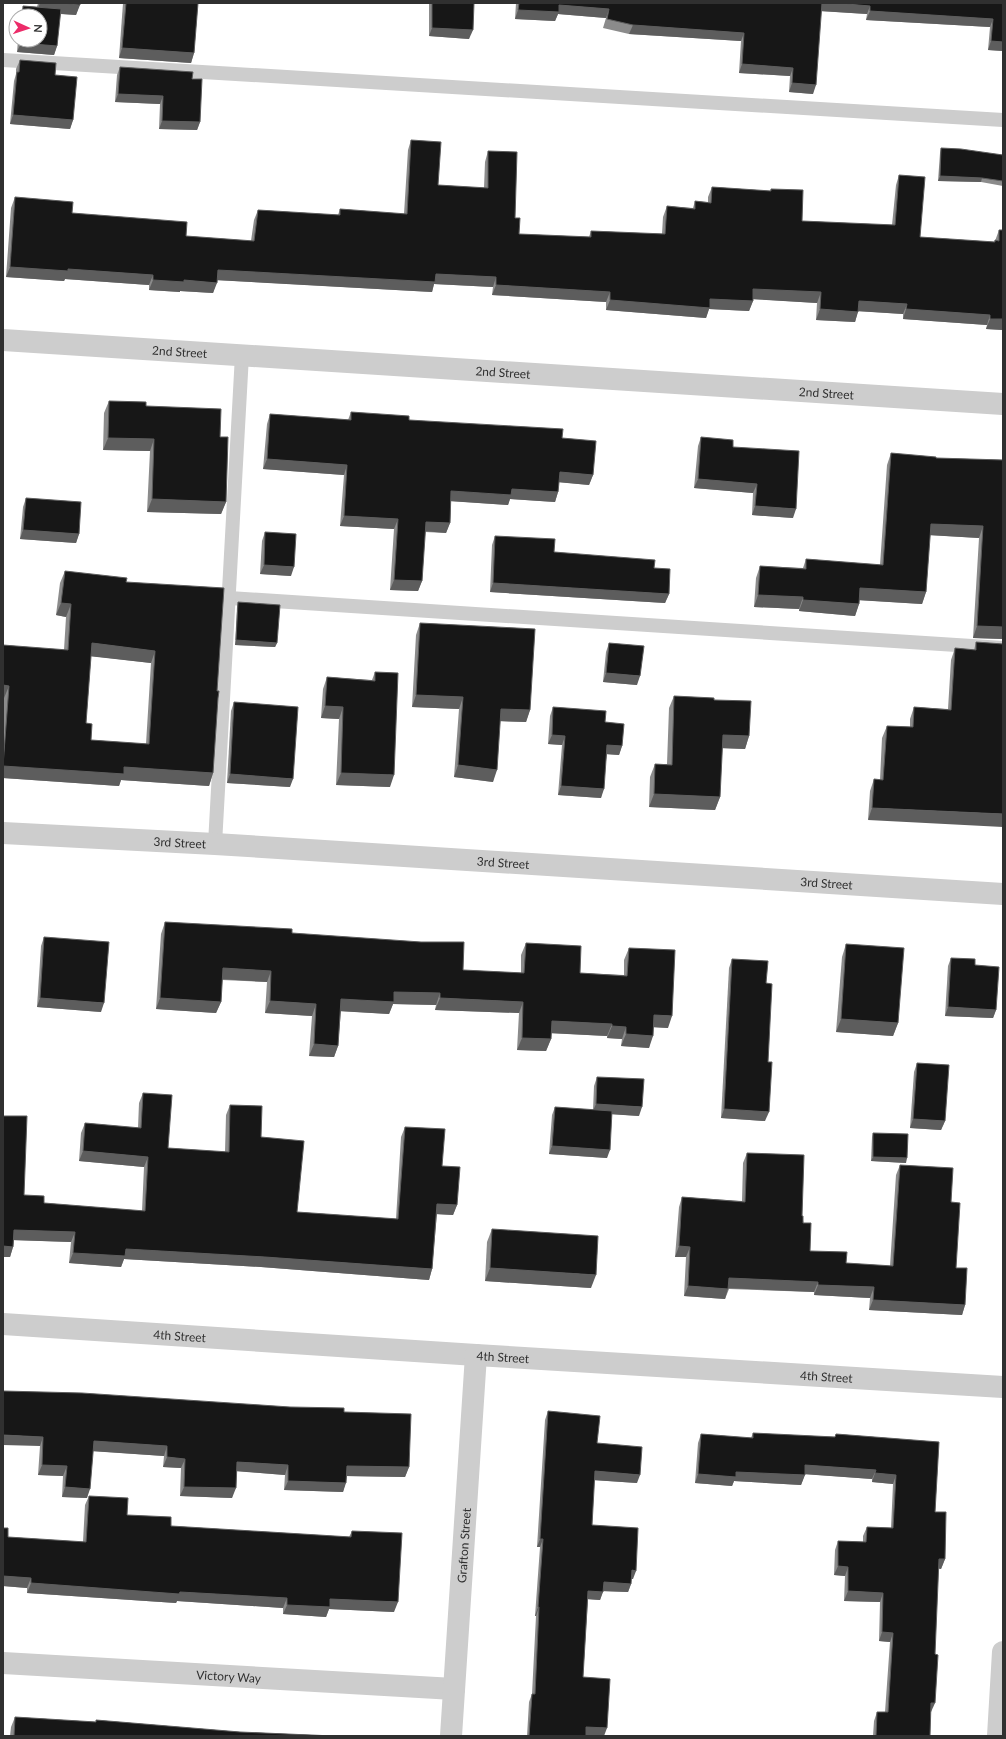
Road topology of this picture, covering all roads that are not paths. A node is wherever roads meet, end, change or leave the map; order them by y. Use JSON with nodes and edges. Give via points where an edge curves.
{"nodes":[{"id":1,"x":3,"y":60,"type":"edge"},
{"id":2,"x":1003,"y":120,"type":"edge"},
{"id":3,"x":3,"y":340,"type":"edge"},
{"id":4,"x":242,"y":355,"type":"junction"},
{"id":5,"x":1003,"y":404,"type":"edge"},
{"id":6,"x":229,"y":598,"type":"junction"},
{"id":7,"x":1003,"y":648,"type":"edge"},
{"id":8,"x":3,"y":833,"type":"edge"},
{"id":9,"x":215,"y":844,"type":"junction"},
{"id":10,"x":1003,"y":894,"type":"edge"},
{"id":11,"x":3,"y":1324,"type":"edge"},
{"id":12,"x":476,"y":1355,"type":"junction"},
{"id":13,"x":1003,"y":1387,"type":"edge"},
{"id":14,"x":1003,"y":1652,"type":"edge"},
{"id":15,"x":3,"y":1663,"type":"edge"},
{"id":16,"x":454,"y":1690,"type":"junction"},
{"id":17,"x":451,"y":1736,"type":"edge"},
{"id":18,"x":998,"y":1736,"type":"edge"}],
"edges":[{"from":1,"to":2,"type":"lane"},
{"from":3,"to":4,"type":"street","name":"2nd Street"},
{"from":4,"to":5,"type":"street","name":"2nd Street"},
{"from":4,"to":6,"type":"lane"},
{"from":6,"to":7,"type":"lane"},
{"from":6,"to":9,"type":"lane"},
{"from":8,"to":9,"type":"street","name":"3rd Street"},
{"from":9,"to":10,"type":"street","name":"3rd Street"},
{"from":11,"to":12,"type":"street","name":"4th Street"},
{"from":12,"to":13,"type":"street","name":"4th Street"},
{"from":12,"to":16,"type":"street","name":"Grafton Street"},
{"from":14,"to":18,"type":"street"},
{"from":15,"to":16,"type":"street","name":"Victory Way"},
{"from":16,"to":17,"type":"street","name":"Grafton Street"}]}
